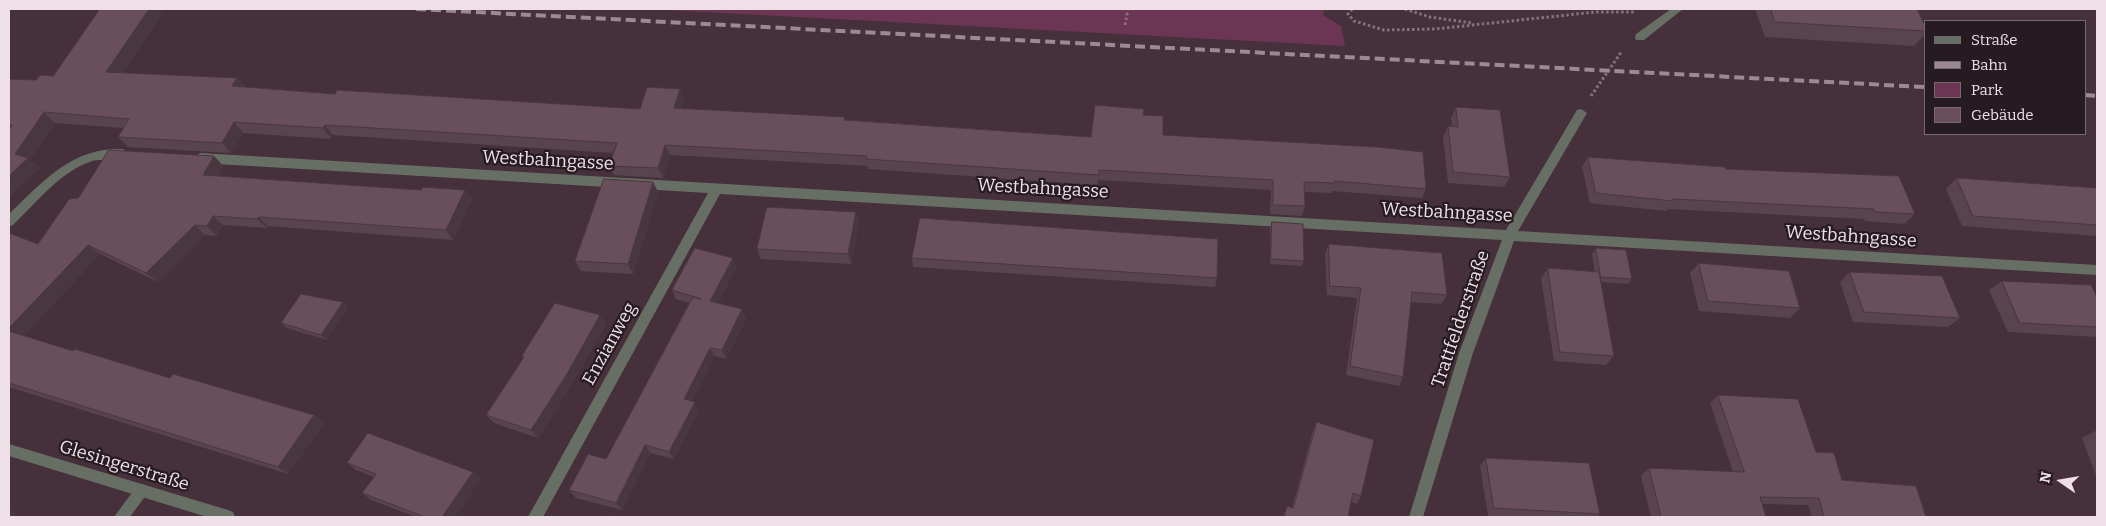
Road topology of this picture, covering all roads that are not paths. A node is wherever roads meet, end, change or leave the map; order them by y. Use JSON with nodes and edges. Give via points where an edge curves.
{"nodes":[{"id":1,"x":1678,"y":9,"type":"edge"},
{"id":2,"x":1640,"y":37,"type":"road end"},
{"id":3,"x":1581,"y":113,"type":"road end"},
{"id":4,"x":140,"y":154,"type":"edge"},
{"id":5,"x":190,"y":157,"type":"edge"},
{"id":6,"x":717,"y":188,"type":"junction"},
{"id":7,"x":9,"y":221,"type":"edge"},
{"id":8,"x":1510,"y":234,"type":"junction"},
{"id":9,"x":2097,"y":270,"type":"edge"},
{"id":10,"x":9,"y":450,"type":"edge"},
{"id":11,"x":142,"y":491,"type":"junction"},
{"id":12,"x":220,"y":516,"type":"edge"},
{"id":13,"x":121,"y":517,"type":"edge"},
{"id":14,"x":535,"y":517,"type":"edge"},
{"id":15,"x":1416,"y":517,"type":"edge"}],
"edges":[{"from":1,"to":2,"type":"street"},
{"from":3,"to":8,"type":"street","name":"Trattfelderstraße"},
{"from":4,"to":7,"type":"street","via":[[106,154],[81,160],[39,191]]},
{"from":5,"to":6,"type":"street","name":"Westbahngasse"},
{"from":6,"to":8,"type":"street","name":"Westbahngasse"},
{"from":6,"to":14,"type":"street","name":"Enzianweg"},
{"from":8,"to":9,"type":"street","name":"Westbahngasse"},
{"from":8,"to":15,"type":"street","name":"Trattfelderstraße","via":[[1466,353]]},
{"from":10,"to":11,"type":"street","name":"Glesingerstraße"},
{"from":11,"to":12,"type":"street","name":"Glesingerstraße"},
{"from":11,"to":13,"type":"street"}]}
